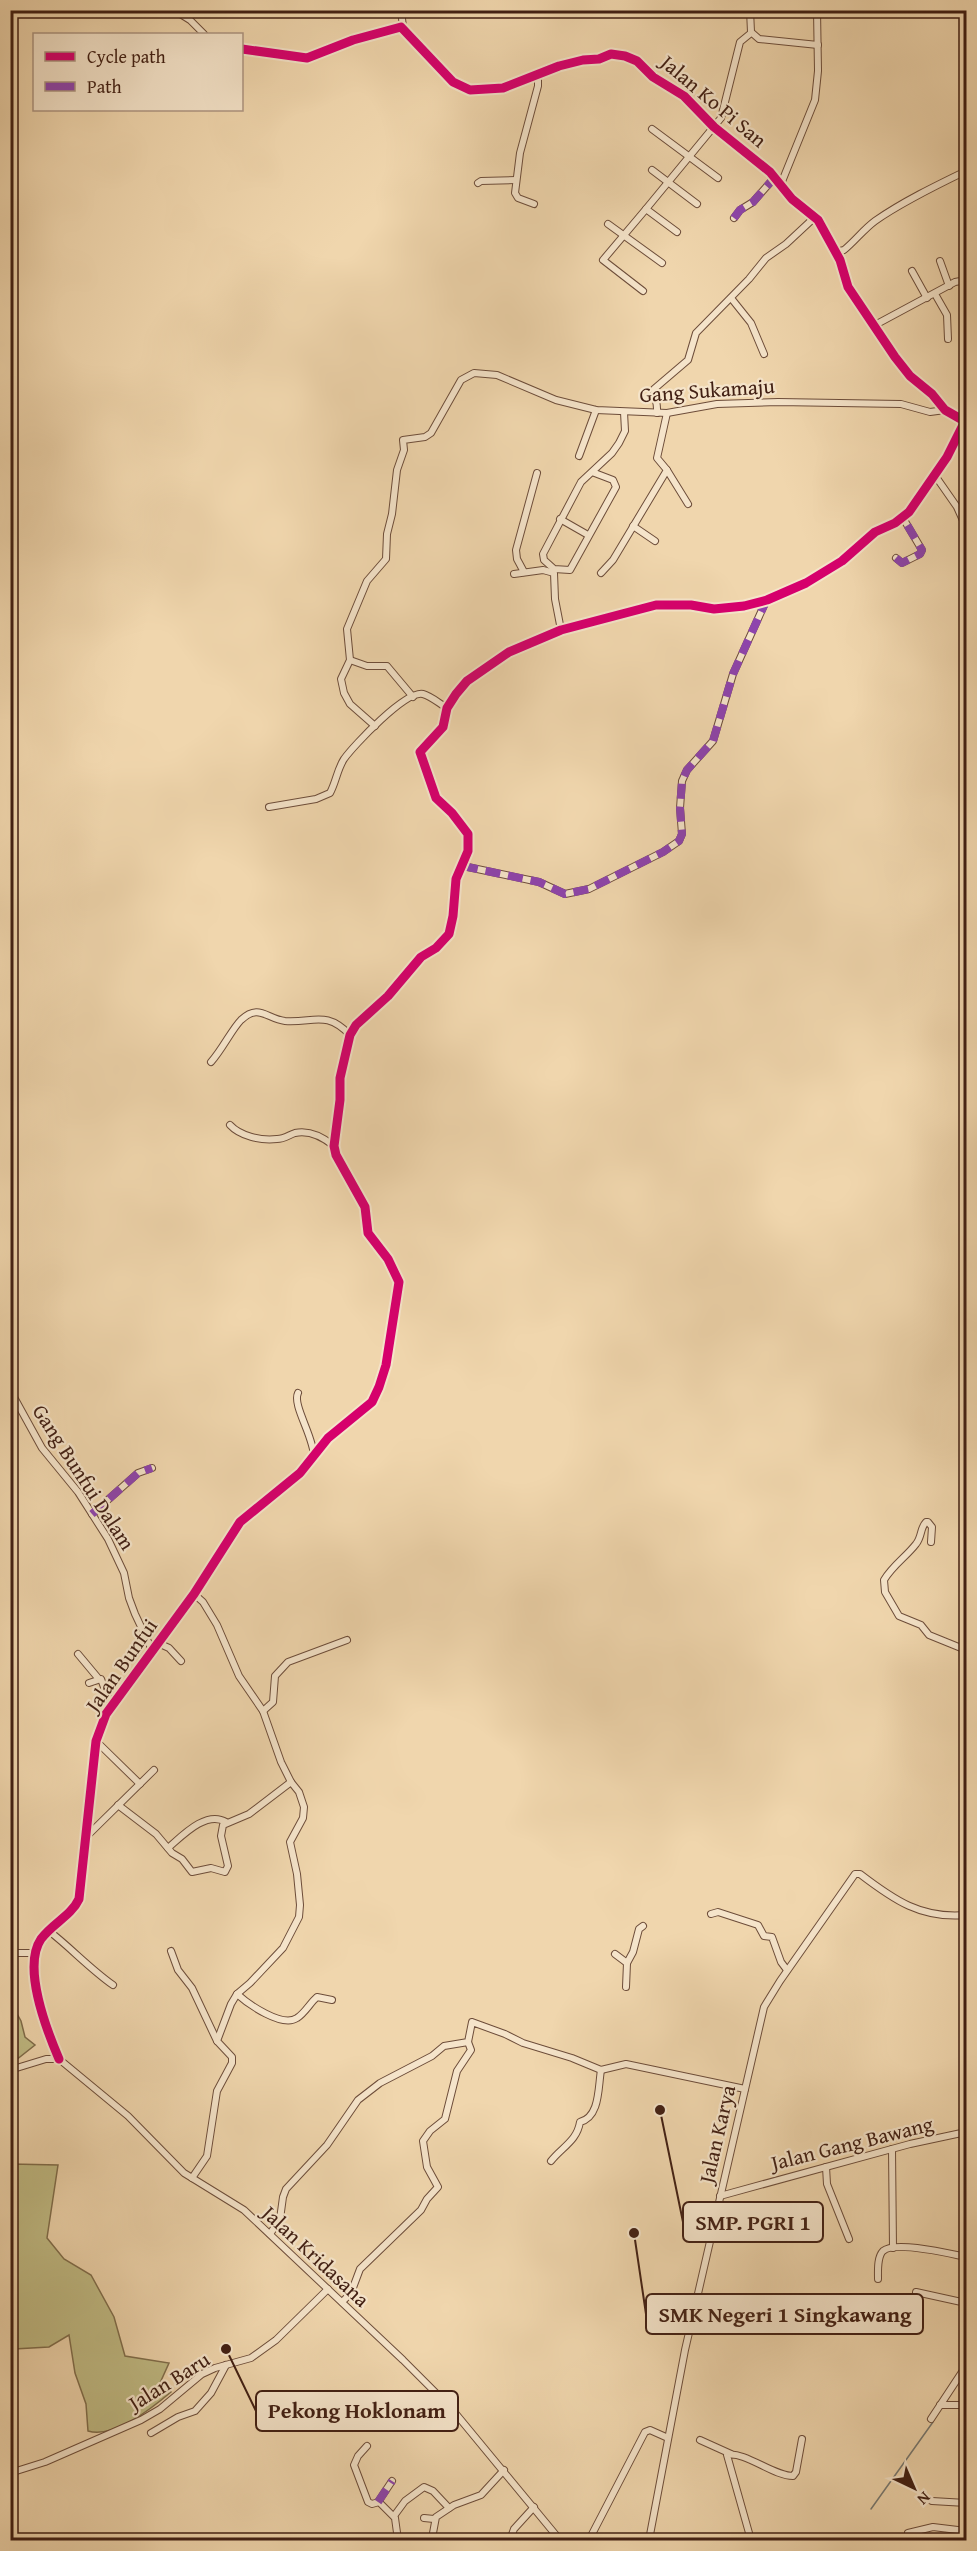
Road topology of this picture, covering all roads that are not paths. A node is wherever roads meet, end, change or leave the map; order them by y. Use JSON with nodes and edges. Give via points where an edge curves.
{"nodes":[{"id":1,"x":174,"y":10,"type":"edge"},
{"id":2,"x":401,"y":10,"type":"edge"},
{"id":3,"x":750,"y":10,"type":"edge"},
{"id":4,"x":817,"y":10,"type":"edge"},
{"id":5,"x":403,"y":27,"type":"junction"},
{"id":6,"x":203,"y":33,"type":"edge"},
{"id":7,"x":751,"y":33,"type":"junction"},
{"id":8,"x":818,"y":45,"type":"junction"},
{"id":9,"x":243,"y":49,"type":"edge"},
{"id":10,"x":538,"y":76,"type":"junction"},
{"id":11,"x":714,"y":127,"type":"junction"},
{"id":12,"x":652,"y":129,"type":"dead end"},
{"id":13,"x":690,"y":156,"type":"junction"},
{"id":14,"x":652,"y":170,"type":"dead end"},
{"id":15,"x":966,"y":171,"type":"edge"},
{"id":16,"x":775,"y":177,"type":"junction"},
{"id":17,"x":718,"y":178,"type":"dead end"},
{"id":18,"x":516,"y":180,"type":"junction"},
{"id":19,"x":668,"y":182,"type":"junction"},
{"id":20,"x":478,"y":183,"type":"dead end"},
{"id":21,"x":781,"y":184,"type":"junction"},
{"id":22,"x":534,"y":204,"type":"dead end"},
{"id":23,"x":697,"y":204,"type":"dead end"},
{"id":24,"x":646,"y":209,"type":"junction"},
{"id":25,"x":815,"y":217,"type":"junction"},
{"id":26,"x":734,"y":218,"type":"dead end"},
{"id":27,"x":608,"y":224,"type":"dead end"},
{"id":28,"x":677,"y":232,"type":"dead end"},
{"id":29,"x":624,"y":235,"type":"junction"},
{"id":30,"x":836,"y":252,"type":"junction"},
{"id":31,"x":940,"y":261,"type":"dead end"},
{"id":32,"x":662,"y":263,"type":"dead end"},
{"id":33,"x":912,"y":272,"type":"dead end"},
{"id":34,"x":966,"y":280,"type":"edge"},
{"id":35,"x":949,"y":286,"type":"junction"},
{"id":36,"x":643,"y":291,"type":"dead end"},
{"id":37,"x":935,"y":294,"type":"junction"},
{"id":38,"x":731,"y":298,"type":"junction"},
{"id":39,"x":927,"y":298,"type":"junction"},
{"id":40,"x":875,"y":325,"type":"junction"},
{"id":41,"x":948,"y":339,"type":"dead end"},
{"id":42,"x":764,"y":354,"type":"dead end"},
{"id":43,"x":596,"y":410,"type":"junction"},
{"id":44,"x":945,"y":410,"type":"junction"},
{"id":45,"x":624,"y":412,"type":"junction"},
{"id":46,"x":657,"y":413,"type":"junction"},
{"id":47,"x":667,"y":413,"type":"junction"},
{"id":48,"x":966,"y":421,"type":"edge"},
{"id":49,"x":579,"y":456,"type":"dead end"},
{"id":50,"x":667,"y":470,"type":"junction"},
{"id":51,"x":592,"y":472,"type":"junction"},
{"id":52,"x":537,"y":473,"type":"dead end"},
{"id":53,"x":934,"y":474,"type":"junction"},
{"id":54,"x":688,"y":504,"type":"dead end"},
{"id":55,"x":903,"y":518,"type":"junction"},
{"id":56,"x":560,"y":519,"type":"junction"},
{"id":57,"x":633,"y":526,"type":"junction"},
{"id":58,"x":966,"y":527,"type":"edge"},
{"id":59,"x":588,"y":535,"type":"junction"},
{"id":60,"x":655,"y":541,"type":"dead end"},
{"id":61,"x":897,"y":558,"type":"dead end"},
{"id":62,"x":554,"y":571,"type":"junction"},
{"id":63,"x":524,"y":572,"type":"junction"},
{"id":64,"x":601,"y":573,"type":"dead end"},
{"id":65,"x":514,"y":574,"type":"dead end"},
{"id":66,"x":766,"y":601,"type":"junction"},
{"id":67,"x":561,"y":630,"type":"junction"},
{"id":68,"x":350,"y":660,"type":"junction"},
{"id":69,"x":413,"y":696,"type":"junction"},
{"id":70,"x":447,"y":708,"type":"junction"},
{"id":71,"x":375,"y":726,"type":"junction"},
{"id":72,"x":269,"y":807,"type":"dead end"},
{"id":73,"x":464,"y":866,"type":"junction"},
{"id":74,"x":350,"y":1035,"type":"junction"},
{"id":75,"x":211,"y":1062,"type":"dead end"},
{"id":76,"x":230,"y":1125,"type":"dead end"},
{"id":77,"x":334,"y":1146,"type":"junction"},
{"id":78,"x":10,"y":1390,"type":"edge"},
{"id":79,"x":298,"y":1393,"type":"dead end"},
{"id":80,"x":314,"y":1457,"type":"junction"},
{"id":81,"x":152,"y":1468,"type":"dead end"},
{"id":82,"x":92,"y":1514,"type":"junction"},
{"id":83,"x":931,"y":1542,"type":"dead end"},
{"id":84,"x":194,"y":1594,"type":"junction"},
{"id":85,"x":347,"y":1640,"type":"dead end"},
{"id":86,"x":158,"y":1643,"type":"junction"},
{"id":87,"x":152,"y":1650,"type":"junction"},
{"id":88,"x":966,"y":1650,"type":"edge"},
{"id":89,"x":78,"y":1654,"type":"dead end"},
{"id":90,"x":181,"y":1661,"type":"dead end"},
{"id":91,"x":98,"y":1678,"type":"junction"},
{"id":92,"x":89,"y":1683,"type":"dead end"},
{"id":93,"x":111,"y":1706,"type":"junction"},
{"id":94,"x":263,"y":1711,"type":"junction"},
{"id":95,"x":96,"y":1741,"type":"junction"},
{"id":96,"x":154,"y":1770,"type":"dead end"},
{"id":97,"x":291,"y":1782,"type":"junction"},
{"id":98,"x":140,"y":1784,"type":"junction"},
{"id":99,"x":118,"y":1805,"type":"junction"},
{"id":100,"x":226,"y":1822,"type":"junction"},
{"id":101,"x":85,"y":1837,"type":"junction"},
{"id":102,"x":168,"y":1848,"type":"junction"},
{"id":103,"x":711,"y":1914,"type":"dead end"},
{"id":104,"x":964,"y":1915,"type":"edge"},
{"id":105,"x":644,"y":1926,"type":"dead end"},
{"id":106,"x":49,"y":1931,"type":"junction"},
{"id":107,"x":966,"y":1931,"type":"edge"},
{"id":108,"x":171,"y":1950,"type":"dead end"},
{"id":109,"x":10,"y":1953,"type":"edge"},
{"id":110,"x":35,"y":1953,"type":"junction"},
{"id":111,"x":615,"y":1954,"type":"dead end"},
{"id":112,"x":627,"y":1963,"type":"junction"},
{"id":113,"x":787,"y":1970,"type":"junction"},
{"id":114,"x":113,"y":1984,"type":"dead end"},
{"id":115,"x":626,"y":1987,"type":"dead end"},
{"id":116,"x":237,"y":1994,"type":"junction"},
{"id":117,"x":332,"y":2000,"type":"dead end"},
{"id":118,"x":217,"y":2041,"type":"junction"},
{"id":119,"x":468,"y":2042,"type":"junction"},
{"id":120,"x":59,"y":2059,"type":"junction"},
{"id":121,"x":10,"y":2070,"type":"edge"},
{"id":122,"x":601,"y":2070,"type":"junction"},
{"id":123,"x":744,"y":2089,"type":"junction"},
{"id":124,"x":966,"y":2132,"type":"edge"},
{"id":125,"x":892,"y":2149,"type":"junction"},
{"id":126,"x":551,"y":2161,"type":"dead end"},
{"id":127,"x":826,"y":2167,"type":"junction"},
{"id":128,"x":192,"y":2178,"type":"junction"},
{"id":129,"x":720,"y":2196,"type":"junction"},
{"id":130,"x":270,"y":2234,"type":"junction"},
{"id":131,"x":849,"y":2238,"type":"dead end"},
{"id":132,"x":893,"y":2248,"type":"junction"},
{"id":133,"x":966,"y":2257,"type":"edge"},
{"id":134,"x":878,"y":2279,"type":"dead end"},
{"id":135,"x":328,"y":2289,"type":"junction"},
{"id":136,"x":916,"y":2292,"type":"dead end"},
{"id":137,"x":342,"y":2302,"type":"junction"},
{"id":138,"x":966,"y":2303,"type":"edge"},
{"id":139,"x":226,"y":2365,"type":"junction"},
{"id":140,"x":966,"y":2367,"type":"edge"},
{"id":141,"x":942,"y":2405,"type":"junction"},
{"id":142,"x":966,"y":2405,"type":"edge"},
{"id":143,"x":931,"y":2419,"type":"dead end"},
{"id":144,"x":151,"y":2433,"type":"dead end"},
{"id":145,"x":668,"y":2439,"type":"junction"},
{"id":146,"x":802,"y":2439,"type":"dead end"},
{"id":147,"x":700,"y":2440,"type":"dead end"},
{"id":148,"x":368,"y":2446,"type":"dead end"},
{"id":149,"x":731,"y":2454,"type":"junction"},
{"id":150,"x":504,"y":2470,"type":"junction"},
{"id":151,"x":10,"y":2473,"type":"edge"},
{"id":152,"x":392,"y":2481,"type":"dead end"},
{"id":153,"x":932,"y":2501,"type":"dead end"},
{"id":154,"x":378,"y":2502,"type":"junction"},
{"id":155,"x":966,"y":2503,"type":"edge"},
{"id":156,"x":534,"y":2507,"type":"junction"},
{"id":157,"x":449,"y":2508,"type":"junction"},
{"id":158,"x":394,"y":2516,"type":"junction"},
{"id":159,"x":424,"y":2518,"type":"dead end"},
{"id":160,"x":434,"y":2519,"type":"junction"},
{"id":161,"x":966,"y":2531,"type":"edge"},
{"id":162,"x":433,"y":2533,"type":"dead end"},
{"id":163,"x":908,"y":2533,"type":"dead end"},
{"id":164,"x":398,"y":2541,"type":"edge"},
{"id":165,"x":510,"y":2541,"type":"edge"},
{"id":166,"x":560,"y":2541,"type":"edge"},
{"id":167,"x":589,"y":2541,"type":"edge"},
{"id":168,"x":649,"y":2541,"type":"edge"},
{"id":169,"x":751,"y":2541,"type":"edge"}],
"edges":[{"from":1,"to":6,"type":"street"},
{"from":2,"to":5,"type":"street"},
{"from":3,"to":7,"type":"street"},
{"from":4,"to":8,"type":"street"},
{"from":5,"to":9,"type":"street","via":[[353,40],[308,58]]},
{"from":5,"to":10,"type":"street","name":"Jalan Ko Pi San","via":[[453,82],[466,89],[495,90]]},
{"from":7,"to":8,"type":"street","via":[[759,39]]},
{"from":7,"to":11,"type":"street","via":[[740,42],[723,111]]},
{"from":8,"to":21,"type":"street","via":[[814,104]]},
{"from":10,"to":11,"type":"street","name":"Jalan Ko Pi San","via":[[576,61],[611,54],[625,56],[684,96]]},
{"from":10,"to":18,"type":"street"},
{"from":11,"to":13,"type":"street"},
{"from":11,"to":16,"type":"street","name":"Jalan Ko Pi San"},
{"from":12,"to":13,"type":"street"},
{"from":13,"to":17,"type":"street"},
{"from":13,"to":19,"type":"street"},
{"from":14,"to":19,"type":"street"},
{"from":15,"to":30,"type":"street","via":[[881,217],[844,250]]},
{"from":16,"to":21,"type":"street","name":"Jalan Ko Pi San"},
{"from":16,"to":26,"type":"street"},
{"from":18,"to":20,"type":"street"},
{"from":18,"to":22,"type":"street","via":[[516,196]]},
{"from":19,"to":23,"type":"street"},
{"from":19,"to":24,"type":"street"},
{"from":21,"to":25,"type":"street","name":"Jalan Ko Pi San","via":[[796,203]]},
{"from":24,"to":28,"type":"street"},
{"from":24,"to":29,"type":"street"},
{"from":25,"to":30,"type":"street","name":"Jalan Ko Pi San"},
{"from":25,"to":38,"type":"street","via":[[766,258]]},
{"from":27,"to":29,"type":"street"},
{"from":29,"to":32,"type":"street"},
{"from":29,"to":36,"type":"street","via":[[603,260]]},
{"from":30,"to":40,"type":"street","name":"Jalan Ko Pi San","via":[[848,287]]},
{"from":31,"to":35,"type":"street"},
{"from":33,"to":39,"type":"street"},
{"from":34,"to":35,"type":"street"},
{"from":35,"to":37,"type":"street"},
{"from":37,"to":39,"type":"street"},
{"from":37,"to":41,"type":"street","via":[[948,315]]},
{"from":38,"to":42,"type":"street","via":[[751,323]]},
{"from":38,"to":46,"type":"street","via":[[696,333],[688,360],[654,389]]},
{"from":39,"to":40,"type":"street"},
{"from":40,"to":44,"type":"street","name":"Jalan Ko Pi San","via":[[910,376]]},
{"from":43,"to":45,"type":"street","name":"Gang Sukamaju"},
{"from":43,"to":49,"type":"street"},
{"from":43,"to":68,"type":"street","name":"Gang Sukamaju","via":[[543,396],[497,375],[470,374],[461,380],[431,433],[403,440],[386,559],[367,581],[347,629]]},
{"from":44,"to":47,"type":"street","name":"Gang Sukamaju","via":[[930,412],[901,404],[761,402],[717,404]]},
{"from":44,"to":48,"type":"street","name":"Jalan Ko Pi San"},
{"from":45,"to":46,"type":"street","name":"Gang Sukamaju"},
{"from":45,"to":51,"type":"street","via":[[625,431],[620,442]]},
{"from":46,"to":47,"type":"street","name":"Gang Sukamaju"},
{"from":47,"to":50,"type":"street","via":[[657,458]]},
{"from":48,"to":53,"type":"street"},
{"from":50,"to":54,"type":"street"},
{"from":50,"to":57,"type":"street"},
{"from":51,"to":56,"type":"street","via":[[581,482]]},
{"from":51,"to":59,"type":"street","via":[[614,480],[616,487]]},
{"from":52,"to":63,"type":"street","via":[[516,550]]},
{"from":53,"to":55,"type":"street"},
{"from":53,"to":58,"type":"street"},
{"from":55,"to":61,"type":"street","via":[[922,550],[902,563]]},
{"from":55,"to":66,"type":"street","via":[[875,532],[825,572]]},
{"from":56,"to":59,"type":"street"},
{"from":56,"to":62,"type":"street","via":[[543,554]]},
{"from":57,"to":60,"type":"street"},
{"from":57,"to":64,"type":"street"},
{"from":59,"to":62,"type":"street","via":[[570,570]]},
{"from":62,"to":63,"type":"street"},
{"from":62,"to":67,"type":"street"},
{"from":63,"to":65,"type":"street"},
{"from":66,"to":67,"type":"street","via":[[714,609],[656,604]]},
{"from":66,"to":73,"type":"street","via":[[734,674],[712,741],[682,781],[679,841],[589,889],[565,894],[539,882]]},
{"from":67,"to":70,"type":"street","via":[[509,652],[467,681]]},
{"from":68,"to":69,"type":"street","via":[[367,666],[387,666]]},
{"from":68,"to":71,"type":"street","via":[[341,679],[344,693],[356,711]]},
{"from":69,"to":70,"type":"street","via":[[424,694]]},
{"from":69,"to":71,"type":"street"},
{"from":70,"to":73,"type":"street","via":[[443,727],[422,749],[421,757],[436,798],[469,836]]},
{"from":71,"to":72,"type":"street","via":[[345,758],[330,793]]},
{"from":73,"to":74,"type":"street","via":[[456,879],[453,916],[444,942],[421,957]]},
{"from":74,"to":75,"type":"street","via":[[340,1025],[321,1018],[284,1021],[255,1012],[241,1020]]},
{"from":74,"to":77,"type":"street","via":[[340,1078]]},
{"from":76,"to":77,"type":"street","via":[[245,1135],[274,1140],[296,1133],[310,1134]]},
{"from":77,"to":80,"type":"street","name":"Jalan Bunfui","via":[[365,1207],[368,1233],[388,1259],[399,1282],[387,1358],[372,1402],[341,1426]]},
{"from":78,"to":82,"type":"street","name":"Gang Bunfui Dalam","via":[[42,1448]]},
{"from":79,"to":80,"type":"street","via":[[296,1401]]},
{"from":80,"to":84,"type":"street","name":"Jalan Bunfui","via":[[287,1485],[240,1521]]},
{"from":81,"to":82,"type":"street","via":[[138,1473]]},
{"from":82,"to":87,"type":"street","name":"Gang Bunfui Dalam","via":[[122,1567],[129,1598]]},
{"from":83,"to":88,"type":"street","via":[[932,1527],[926,1522],[916,1545],[884,1580],[885,1592],[899,1616],[921,1625],[929,1635]]},
{"from":84,"to":86,"type":"street","name":"Jalan Bunfui"},
{"from":84,"to":94,"type":"street","via":[[213,1618],[239,1676]]},
{"from":85,"to":94,"type":"street","via":[[288,1662],[275,1676],[273,1702]]},
{"from":86,"to":87,"type":"street","name":"Jalan Bunfui"},
{"from":86,"to":90,"type":"street"},
{"from":87,"to":93,"type":"street","name":"Jalan Bunfui"},
{"from":89,"to":91,"type":"street"},
{"from":91,"to":92,"type":"street"},
{"from":91,"to":93,"type":"street","via":[[104,1683]]},
{"from":93,"to":95,"type":"street","name":"Jalan Bunfui"},
{"from":94,"to":97,"type":"street"},
{"from":95,"to":98,"type":"street"},
{"from":95,"to":101,"type":"street","name":"Jalan Bunfui"},
{"from":96,"to":98,"type":"street"},
{"from":97,"to":100,"type":"street","via":[[249,1814]]},
{"from":97,"to":116,"type":"street","via":[[304,1807],[300,1826],[290,1842],[297,1874],[299,1917],[282,1948]]},
{"from":98,"to":99,"type":"street"},
{"from":99,"to":101,"type":"street"},
{"from":99,"to":102,"type":"street"},
{"from":100,"to":102,"type":"street","via":[[218,1819],[195,1826]]},
{"from":100,"to":102,"type":"street","via":[[221,1836],[227,1871],[209,1868],[192,1872]]},
{"from":101,"to":106,"type":"street","name":"Jalan Bunfui","via":[[79,1899],[70,1913]]},
{"from":103,"to":113,"type":"street","via":[[718,1912],[758,1925],[764,1936],[772,1937]]},
{"from":104,"to":107,"type":"street"},
{"from":104,"to":113,"type":"street","name":"Jalan Karya","via":[[936,1914],[909,1906],[857,1873]]},
{"from":105,"to":112,"type":"street","via":[[639,1929]]},
{"from":106,"to":110,"type":"street","name":"Jalan Bunfui"},
{"from":106,"to":114,"type":"street"},
{"from":108,"to":118,"type":"street"},
{"from":109,"to":110,"type":"street"},
{"from":110,"to":120,"type":"street","via":[[38,1991]]},
{"from":111,"to":112,"type":"street"},
{"from":112,"to":115,"type":"street"},
{"from":113,"to":123,"type":"street","name":"Jalan Karya","via":[[764,2007]]},
{"from":116,"to":117,"type":"street","via":[[252,2007],[289,2020],[298,2017],[317,1996]]},
{"from":116,"to":118,"type":"street"},
{"from":118,"to":128,"type":"street","via":[[232,2062],[216,2091],[207,2156]]},
{"from":119,"to":122,"type":"street","via":[[472,2022]]},
{"from":119,"to":130,"type":"street","via":[[444,2046],[358,2100],[327,2145],[284,2192],[280,2219]]},
{"from":119,"to":137,"type":"street","via":[[471,2050],[457,2071],[445,2119],[423,2141],[427,2167],[438,2186],[360,2269],[351,2293]]},
{"from":120,"to":121,"type":"street"},
{"from":120,"to":128,"type":"street","name":"Jalan Kridasana","via":[[122,2111]]},
{"from":122,"to":123,"type":"street","via":[[626,2064]]},
{"from":122,"to":126,"type":"street","via":[[594,2113],[580,2122],[571,2143]]},
{"from":123,"to":129,"type":"street","name":"Jalan Karya"},
{"from":124,"to":125,"type":"street","name":"Jalan Gang Bawang"},
{"from":125,"to":127,"type":"street","name":"Jalan Gang Bawang"},
{"from":125,"to":132,"type":"street"},
{"from":127,"to":129,"type":"street","name":"Jalan Gang Bawang"},
{"from":127,"to":131,"type":"street","via":[[827,2184]]},
{"from":128,"to":130,"type":"street","name":"Jalan Kridasana","via":[[231,2200]]},
{"from":129,"to":145,"type":"street","name":"Jalan Karya"},
{"from":130,"to":135,"type":"street","name":"Jalan Kridasana"},
{"from":132,"to":133,"type":"street"},
{"from":132,"to":134,"type":"street","via":[[884,2250],[880,2256]]},
{"from":135,"to":137,"type":"street","name":"Jalan Kridasana"},
{"from":135,"to":139,"type":"street","name":"Jalan Baru","via":[[260,2353]]},
{"from":136,"to":138,"type":"street"},
{"from":137,"to":150,"type":"street","name":"Jalan Kridasana","via":[[435,2391]]},
{"from":139,"to":144,"type":"street","via":[[211,2393],[195,2411]]},
{"from":139,"to":151,"type":"street","name":"Jalan Baru","via":[[202,2374],[146,2418]]},
{"from":140,"to":141,"type":"street"},
{"from":141,"to":142,"type":"street"},
{"from":141,"to":143,"type":"street"},
{"from":145,"to":167,"type":"street","via":[[650,2430],[645,2432]]},
{"from":145,"to":168,"type":"street","name":"Jalan Karya"},
{"from":146,"to":149,"type":"street","via":[[793,2476]]},
{"from":147,"to":149,"type":"street"},
{"from":148,"to":154,"type":"street","via":[[355,2460],[354,2468],[368,2502]]},
{"from":149,"to":169,"type":"street","via":[[727,2456]]},
{"from":150,"to":156,"type":"street","name":"Jalan Kridasana"},
{"from":150,"to":157,"type":"street","via":[[481,2495]]},
{"from":152,"to":154,"type":"street"},
{"from":153,"to":155,"type":"street"},
{"from":154,"to":158,"type":"street"},
{"from":156,"to":165,"type":"street","via":[[514,2529]]},
{"from":156,"to":166,"type":"street","name":"Jalan Kridasana"},
{"from":157,"to":158,"type":"street","via":[[424,2487],[405,2501]]},
{"from":157,"to":160,"type":"street"},
{"from":158,"to":164,"type":"street"},
{"from":159,"to":160,"type":"street"},
{"from":160,"to":162,"type":"street"},
{"from":161,"to":163,"type":"street","via":[[933,2527]]}]}
